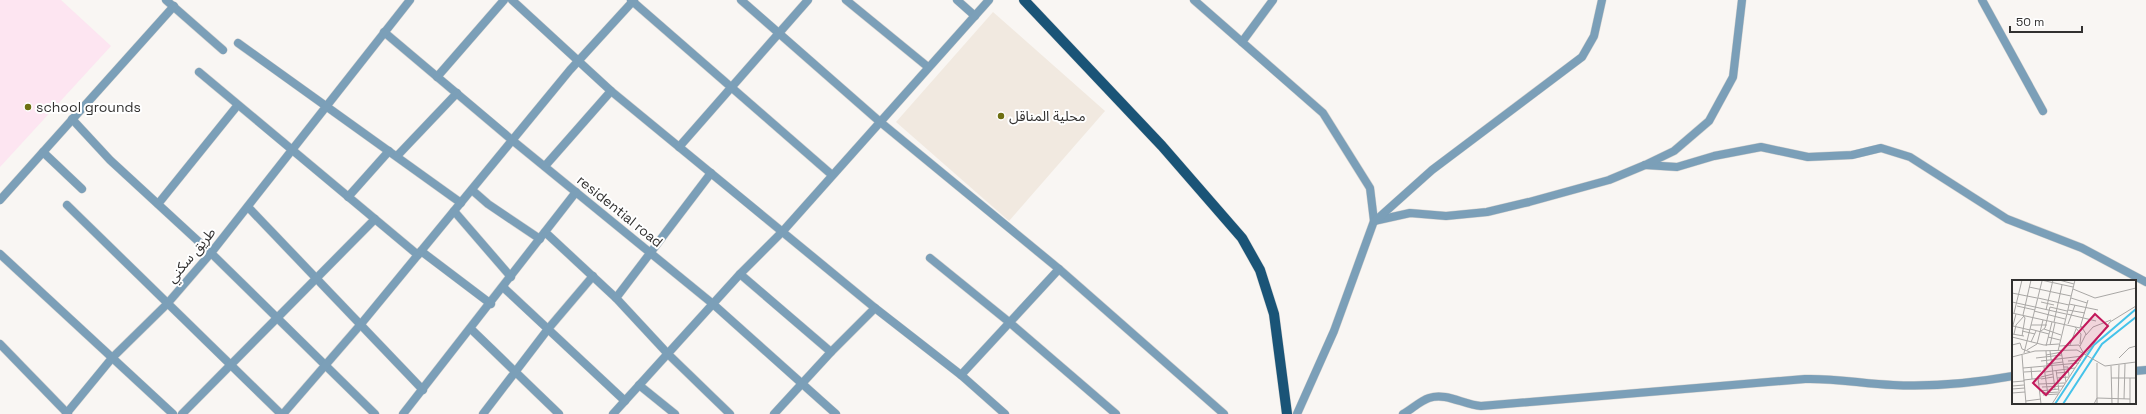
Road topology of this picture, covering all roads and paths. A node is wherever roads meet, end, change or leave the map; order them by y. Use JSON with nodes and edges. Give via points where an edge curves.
{"nodes":[{"id":1,"x":166,"y":0,"type":"edge"},
{"id":2,"x":410,"y":0,"type":"edge"},
{"id":3,"x":504,"y":0,"type":"edge"},
{"id":4,"x":512,"y":0,"type":"edge"},
{"id":5,"x":741,"y":0,"type":"edge"},
{"id":6,"x":808,"y":0,"type":"edge"},
{"id":7,"x":846,"y":0,"type":"edge"},
{"id":8,"x":957,"y":0,"type":"edge"},
{"id":9,"x":988,"y":0,"type":"edge"},
{"id":10,"x":1024,"y":0,"type":"edge"},
{"id":11,"x":1194,"y":0,"type":"edge"},
{"id":12,"x":1273,"y":0,"type":"edge"},
{"id":13,"x":1602,"y":0,"type":"edge"},
{"id":14,"x":1742,"y":0,"type":"edge"},
{"id":15,"x":1982,"y":0,"type":"edge"},
{"id":16,"x":633,"y":1,"type":"edge"},
{"id":17,"x":174,"y":6,"type":"junction"},
{"id":18,"x":975,"y":16,"type":"junction"},
{"id":19,"x":384,"y":32,"type":"junction"},
{"id":20,"x":779,"y":32,"type":"junction"},
{"id":21,"x":1242,"y":42,"type":"junction"},
{"id":22,"x":238,"y":43,"type":"dead end"},
{"id":23,"x":223,"y":50,"type":"dead end"},
{"id":24,"x":579,"y":62,"type":"junction"},
{"id":25,"x":928,"y":67,"type":"junction"},
{"id":26,"x":199,"y":72,"type":"dead end"},
{"id":27,"x":438,"y":76,"type":"junction"},
{"id":28,"x":732,"y":88,"type":"junction"},
{"id":29,"x":611,"y":91,"type":"junction"},
{"id":30,"x":457,"y":93,"type":"junction"},
{"id":31,"x":326,"y":105,"type":"junction"},
{"id":32,"x":237,"y":106,"type":"junction"},
{"id":33,"x":2043,"y":111,"type":"dead end"},
{"id":34,"x":72,"y":119,"type":"junction"},
{"id":35,"x":879,"y":121,"type":"junction"},
{"id":36,"x":512,"y":140,"type":"junction"},
{"id":37,"x":679,"y":147,"type":"junction"},
{"id":38,"x":389,"y":151,"type":"junction"},
{"id":39,"x":43,"y":152,"type":"junction"},
{"id":40,"x":292,"y":152,"type":"junction"},
{"id":41,"x":397,"y":156,"type":"junction"},
{"id":42,"x":1645,"y":165,"type":"junction"},
{"id":43,"x":545,"y":166,"type":"junction"},
{"id":44,"x":711,"y":173,"type":"junction"},
{"id":45,"x":832,"y":175,"type":"junction"},
{"id":46,"x":82,"y":189,"type":"dead end"},
{"id":47,"x":472,"y":190,"type":"junction"},
{"id":48,"x":576,"y":192,"type":"junction"},
{"id":49,"x":348,"y":197,"type":"junction"},
{"id":50,"x":0,"y":200,"type":"edge"},
{"id":51,"x":461,"y":203,"type":"junction"},
{"id":52,"x":158,"y":204,"type":"junction"},
{"id":53,"x":67,"y":205,"type":"dead end"},
{"id":54,"x":248,"y":207,"type":"junction"},
{"id":55,"x":454,"y":211,"type":"junction"},
{"id":56,"x":375,"y":219,"type":"junction"},
{"id":57,"x":1374,"y":221,"type":"junction"},
{"id":58,"x":783,"y":231,"type":"junction"},
{"id":59,"x":542,"y":236,"type":"junction"},
{"id":60,"x":650,"y":252,"type":"junction"},
{"id":61,"x":211,"y":253,"type":"junction"},
{"id":62,"x":420,"y":253,"type":"junction"},
{"id":63,"x":0,"y":254,"type":"edge"},
{"id":64,"x":930,"y":258,"type":"dead end"},
{"id":65,"x":1059,"y":269,"type":"junction"},
{"id":66,"x":740,"y":274,"type":"junction"},
{"id":67,"x":593,"y":276,"type":"junction"},
{"id":68,"x":511,"y":277,"type":"junction"},
{"id":69,"x":317,"y":278,"type":"junction"},
{"id":70,"x":2146,"y":282,"type":"edge"},
{"id":71,"x":503,"y":287,"type":"junction"},
{"id":72,"x":616,"y":298,"type":"junction"},
{"id":73,"x":167,"y":304,"type":"junction"},
{"id":74,"x":491,"y":304,"type":"junction"},
{"id":75,"x":713,"y":304,"type":"junction"},
{"id":76,"x":875,"y":308,"type":"junction"},
{"id":77,"x":278,"y":318,"type":"junction"},
{"id":78,"x":1009,"y":322,"type":"junction"},
{"id":79,"x":361,"y":324,"type":"junction"},
{"id":80,"x":471,"y":329,"type":"junction"},
{"id":81,"x":548,"y":329,"type":"junction"},
{"id":82,"x":0,"y":344,"type":"edge"},
{"id":83,"x":832,"y":352,"type":"junction"},
{"id":84,"x":668,"y":354,"type":"junction"},
{"id":85,"x":112,"y":358,"type":"junction"},
{"id":86,"x":231,"y":364,"type":"junction"},
{"id":87,"x":326,"y":366,"type":"junction"},
{"id":88,"x":2146,"y":370,"type":"edge"},
{"id":89,"x":515,"y":371,"type":"junction"},
{"id":90,"x":2136,"y":371,"type":"edge"},
{"id":91,"x":961,"y":375,"type":"junction"},
{"id":92,"x":2012,"y":376,"type":"edge"},
{"id":93,"x":802,"y":384,"type":"junction"},
{"id":94,"x":639,"y":385,"type":"junction"},
{"id":95,"x":423,"y":390,"type":"junction"},
{"id":96,"x":625,"y":401,"type":"junction"},
{"id":97,"x":67,"y":414,"type":"edge"},
{"id":98,"x":173,"y":414,"type":"edge"},
{"id":99,"x":182,"y":414,"type":"edge"},
{"id":100,"x":282,"y":414,"type":"edge"},
{"id":101,"x":375,"y":414,"type":"edge"},
{"id":102,"x":403,"y":414,"type":"edge"},
{"id":103,"x":483,"y":414,"type":"edge"},
{"id":104,"x":559,"y":414,"type":"edge"},
{"id":105,"x":613,"y":414,"type":"edge"},
{"id":106,"x":675,"y":414,"type":"edge"},
{"id":107,"x":730,"y":414,"type":"edge"},
{"id":108,"x":774,"y":414,"type":"edge"},
{"id":109,"x":836,"y":414,"type":"edge"},
{"id":110,"x":1005,"y":414,"type":"edge"},
{"id":111,"x":1116,"y":414,"type":"edge"},
{"id":112,"x":1224,"y":414,"type":"edge"},
{"id":113,"x":1287,"y":414,"type":"edge"},
{"id":114,"x":1298,"y":414,"type":"edge"},
{"id":115,"x":1403,"y":414,"type":"edge"}],
"edges":[{"from":1,"to":17,"type":"street"},
{"from":2,"to":19,"type":"street","name":"طريق سكني"},
{"from":3,"to":27,"type":"street"},
{"from":4,"to":24,"type":"street"},
{"from":5,"to":20,"type":"street"},
{"from":6,"to":20,"type":"street"},
{"from":7,"to":25,"type":"street"},
{"from":8,"to":18,"type":"street"},
{"from":9,"to":18,"type":"street"},
{"from":10,"to":113,"type":"main road","via":[[1162,146],[1242,238],[1260,270],[1273,308]]},
{"from":11,"to":21,"type":"street"},
{"from":12,"to":21,"type":"street"},
{"from":13,"to":57,"type":"street","via":[[1594,36],[1582,57],[1432,170]]},
{"from":14,"to":42,"type":"street","via":[[1733,77],[1709,121],[1674,150]]},
{"from":15,"to":33,"type":"street"},
{"from":16,"to":24,"type":"street"},
{"from":16,"to":28,"type":"street"},
{"from":17,"to":23,"type":"street"},
{"from":17,"to":34,"type":"street"},
{"from":18,"to":25,"type":"street"},
{"from":19,"to":27,"type":"street","name":"residential road"},
{"from":19,"to":31,"type":"street","name":"طريق سكني"},
{"from":20,"to":28,"type":"street"},
{"from":20,"to":35,"type":"street"},
{"from":21,"to":57,"type":"street","via":[[1323,113],[1370,188]]},
{"from":22,"to":31,"type":"street"},
{"from":24,"to":29,"type":"street"},
{"from":24,"to":36,"type":"street"},
{"from":25,"to":35,"type":"street"},
{"from":26,"to":32,"type":"street"},
{"from":27,"to":30,"type":"street","name":"residential road"},
{"from":28,"to":37,"type":"street"},
{"from":28,"to":45,"type":"street"},
{"from":29,"to":37,"type":"street"},
{"from":29,"to":43,"type":"street"},
{"from":30,"to":36,"type":"street","name":"residential road"},
{"from":30,"to":41,"type":"street"},
{"from":31,"to":38,"type":"street"},
{"from":31,"to":40,"type":"street","name":"طريق سكني"},
{"from":32,"to":40,"type":"street"},
{"from":32,"to":52,"type":"street"},
{"from":34,"to":39,"type":"street"},
{"from":34,"to":52,"type":"street","via":[[110,160]]},
{"from":35,"to":45,"type":"street"},
{"from":35,"to":65,"type":"street"},
{"from":36,"to":43,"type":"street","name":"residential road"},
{"from":36,"to":47,"type":"street"},
{"from":37,"to":44,"type":"street"},
{"from":38,"to":41,"type":"street"},
{"from":38,"to":49,"type":"street"},
{"from":39,"to":46,"type":"street"},
{"from":39,"to":50,"type":"street"},
{"from":40,"to":49,"type":"street"},
{"from":40,"to":54,"type":"street","name":"طريق سكني"},
{"from":41,"to":51,"type":"street"},
{"from":42,"to":57,"type":"street","via":[[1567,193],[1487,212],[1446,216],[1410,213]]},
{"from":42,"to":70,"type":"street","via":[[1677,167],[1714,156],[1761,147],[1808,158],[1852,155],[1881,148],[1910,157],[2007,219],[2082,248]]},
{"from":43,"to":48,"type":"street","name":"residential road"},
{"from":44,"to":58,"type":"street"},
{"from":44,"to":60,"type":"street"},
{"from":45,"to":58,"type":"street"},
{"from":47,"to":51,"type":"street"},
{"from":47,"to":59,"type":"street","via":[[488,204]]},
{"from":48,"to":59,"type":"street"},
{"from":48,"to":60,"type":"street","name":"residential road"},
{"from":49,"to":56,"type":"street"},
{"from":51,"to":55,"type":"street"},
{"from":52,"to":61,"type":"street"},
{"from":53,"to":73,"type":"street"},
{"from":54,"to":61,"type":"street","name":"طريق سكني"},
{"from":54,"to":69,"type":"street"},
{"from":55,"to":62,"type":"street"},
{"from":55,"to":68,"type":"street"},
{"from":56,"to":62,"type":"street"},
{"from":56,"to":69,"type":"street"},
{"from":57,"to":114,"type":"street","via":[[1334,331]]},
{"from":58,"to":66,"type":"street"},
{"from":58,"to":76,"type":"street"},
{"from":59,"to":67,"type":"street"},
{"from":59,"to":68,"type":"street"},
{"from":60,"to":72,"type":"street"},
{"from":60,"to":75,"type":"street","name":"residential road"},
{"from":61,"to":73,"type":"street","name":"طريق سكني"},
{"from":61,"to":77,"type":"street"},
{"from":62,"to":74,"type":"street"},
{"from":62,"to":79,"type":"street"},
{"from":63,"to":85,"type":"street"},
{"from":64,"to":78,"type":"street"},
{"from":65,"to":78,"type":"street"},
{"from":65,"to":112,"type":"street"},
{"from":66,"to":75,"type":"street"},
{"from":66,"to":83,"type":"street"},
{"from":67,"to":72,"type":"street"},
{"from":67,"to":81,"type":"street"},
{"from":68,"to":71,"type":"street"},
{"from":69,"to":77,"type":"street"},
{"from":69,"to":79,"type":"street"},
{"from":71,"to":74,"type":"street"},
{"from":71,"to":81,"type":"street"},
{"from":72,"to":84,"type":"street"},
{"from":73,"to":85,"type":"street","name":"طريق سكني"},
{"from":73,"to":86,"type":"street"},
{"from":74,"to":80,"type":"street"},
{"from":75,"to":84,"type":"street"},
{"from":75,"to":93,"type":"street","name":"residential road"},
{"from":76,"to":83,"type":"street"},
{"from":76,"to":91,"type":"street"},
{"from":77,"to":86,"type":"street"},
{"from":77,"to":87,"type":"street"},
{"from":78,"to":91,"type":"street"},
{"from":78,"to":111,"type":"street"},
{"from":79,"to":87,"type":"street"},
{"from":79,"to":95,"type":"street"},
{"from":80,"to":89,"type":"street"},
{"from":80,"to":95,"type":"street"},
{"from":81,"to":89,"type":"street"},
{"from":81,"to":96,"type":"street"},
{"from":82,"to":97,"type":"street"},
{"from":83,"to":93,"type":"street"},
{"from":84,"to":94,"type":"street"},
{"from":84,"to":107,"type":"street"},
{"from":85,"to":97,"type":"street","name":"طريق سكني"},
{"from":85,"to":98,"type":"street"},
{"from":86,"to":99,"type":"street"},
{"from":86,"to":100,"type":"street"},
{"from":87,"to":100,"type":"street"},
{"from":87,"to":101,"type":"street"},
{"from":88,"to":90,"type":"street"},
{"from":89,"to":103,"type":"street"},
{"from":89,"to":104,"type":"street"},
{"from":91,"to":110,"type":"street"},
{"from":92,"to":115,"type":"street","via":[[1913,386],[1840,379],[1810,379],[1481,406],[1435,396]]},
{"from":93,"to":108,"type":"street"},
{"from":93,"to":109,"type":"street","name":"residential road"},
{"from":94,"to":96,"type":"street"},
{"from":94,"to":106,"type":"street"},
{"from":95,"to":102,"type":"street"},
{"from":96,"to":105,"type":"street"}]}
